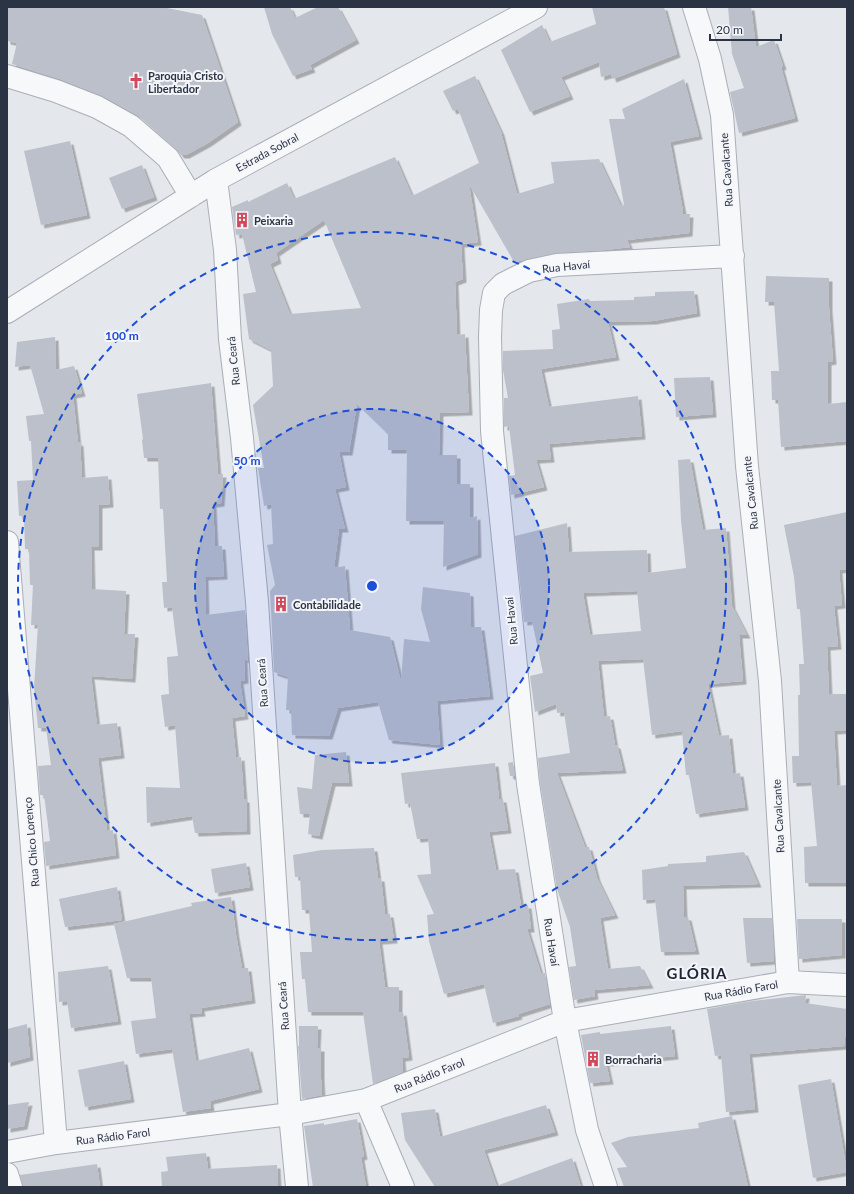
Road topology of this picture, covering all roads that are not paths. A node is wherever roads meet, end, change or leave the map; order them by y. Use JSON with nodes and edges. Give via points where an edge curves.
{"nodes":[{"id":1,"x":536,"y":7,"type":"edge"},
{"id":2,"x":694,"y":7,"type":"edge"},
{"id":3,"x":7,"y":76,"type":"edge"},
{"id":4,"x":216,"y":180,"type":"junction"},
{"id":5,"x":191,"y":196,"type":"junction"},
{"id":6,"x":733,"y":256,"type":"junction"},
{"id":7,"x":7,"y":312,"type":"edge"},
{"id":8,"x":7,"y":542,"type":"edge"},
{"id":9,"x":788,"y":982,"type":"junction"},
{"id":10,"x":847,"y":985,"type":"edge"},
{"id":11,"x":565,"y":1021,"type":"junction"},
{"id":12,"x":366,"y":1100,"type":"junction"},
{"id":13,"x":290,"y":1114,"type":"junction"},
{"id":14,"x":56,"y":1143,"type":"junction"},
{"id":15,"x":7,"y":1152,"type":"edge"},
{"id":16,"x":7,"y":1174,"type":"edge"},
{"id":17,"x":11,"y":1187,"type":"edge"},
{"id":18,"x":297,"y":1187,"type":"edge"},
{"id":19,"x":403,"y":1187,"type":"edge"},
{"id":20,"x":606,"y":1187,"type":"edge"}],
"edges":[{"from":1,"to":4,"type":"street","name":"Estrada Sobral"},
{"from":2,"to":6,"type":"street","name":"Rua Cavalcante","via":[[710,60],[722,114]]},
{"from":3,"to":5,"type":"street","via":[[97,107],[132,126],[168,158]]},
{"from":4,"to":5,"type":"street","name":"Estrada Sobral"},
{"from":4,"to":13,"type":"street","name":"Rua Ceará","via":[[225,250],[230,339],[257,602]]},
{"from":5,"to":7,"type":"street","name":"Estrada Sobral"},
{"from":6,"to":9,"type":"street","name":"Rua Cavalcante","via":[[747,466],[770,681]]},
{"from":6,"to":11,"type":"street","name":"Rua Havaí","via":[[557,265],[529,271],[503,284],[494,293],[490,338],[492,431],[528,784]]},
{"from":8,"to":14,"type":"street","name":"Rua Chico Lorenço"},
{"from":9,"to":10,"type":"street","name":"Rua Rádio Farol"},
{"from":9,"to":11,"type":"street","name":"Rua Rádio Farol"},
{"from":11,"to":12,"type":"street","name":"Rua Rádio Farol"},
{"from":11,"to":20,"type":"street","name":"Rua Havaí","via":[[587,1130]]},
{"from":12,"to":13,"type":"street","name":"Rua Rádio Farol"},
{"from":12,"to":19,"type":"street"},
{"from":13,"to":14,"type":"street","name":"Rua Rádio Farol"},
{"from":13,"to":18,"type":"street","name":"Rua Ceará"},
{"from":14,"to":15,"type":"street","name":"Rua Rádio Farol"},
{"from":16,"to":17,"type":"street"}]}
